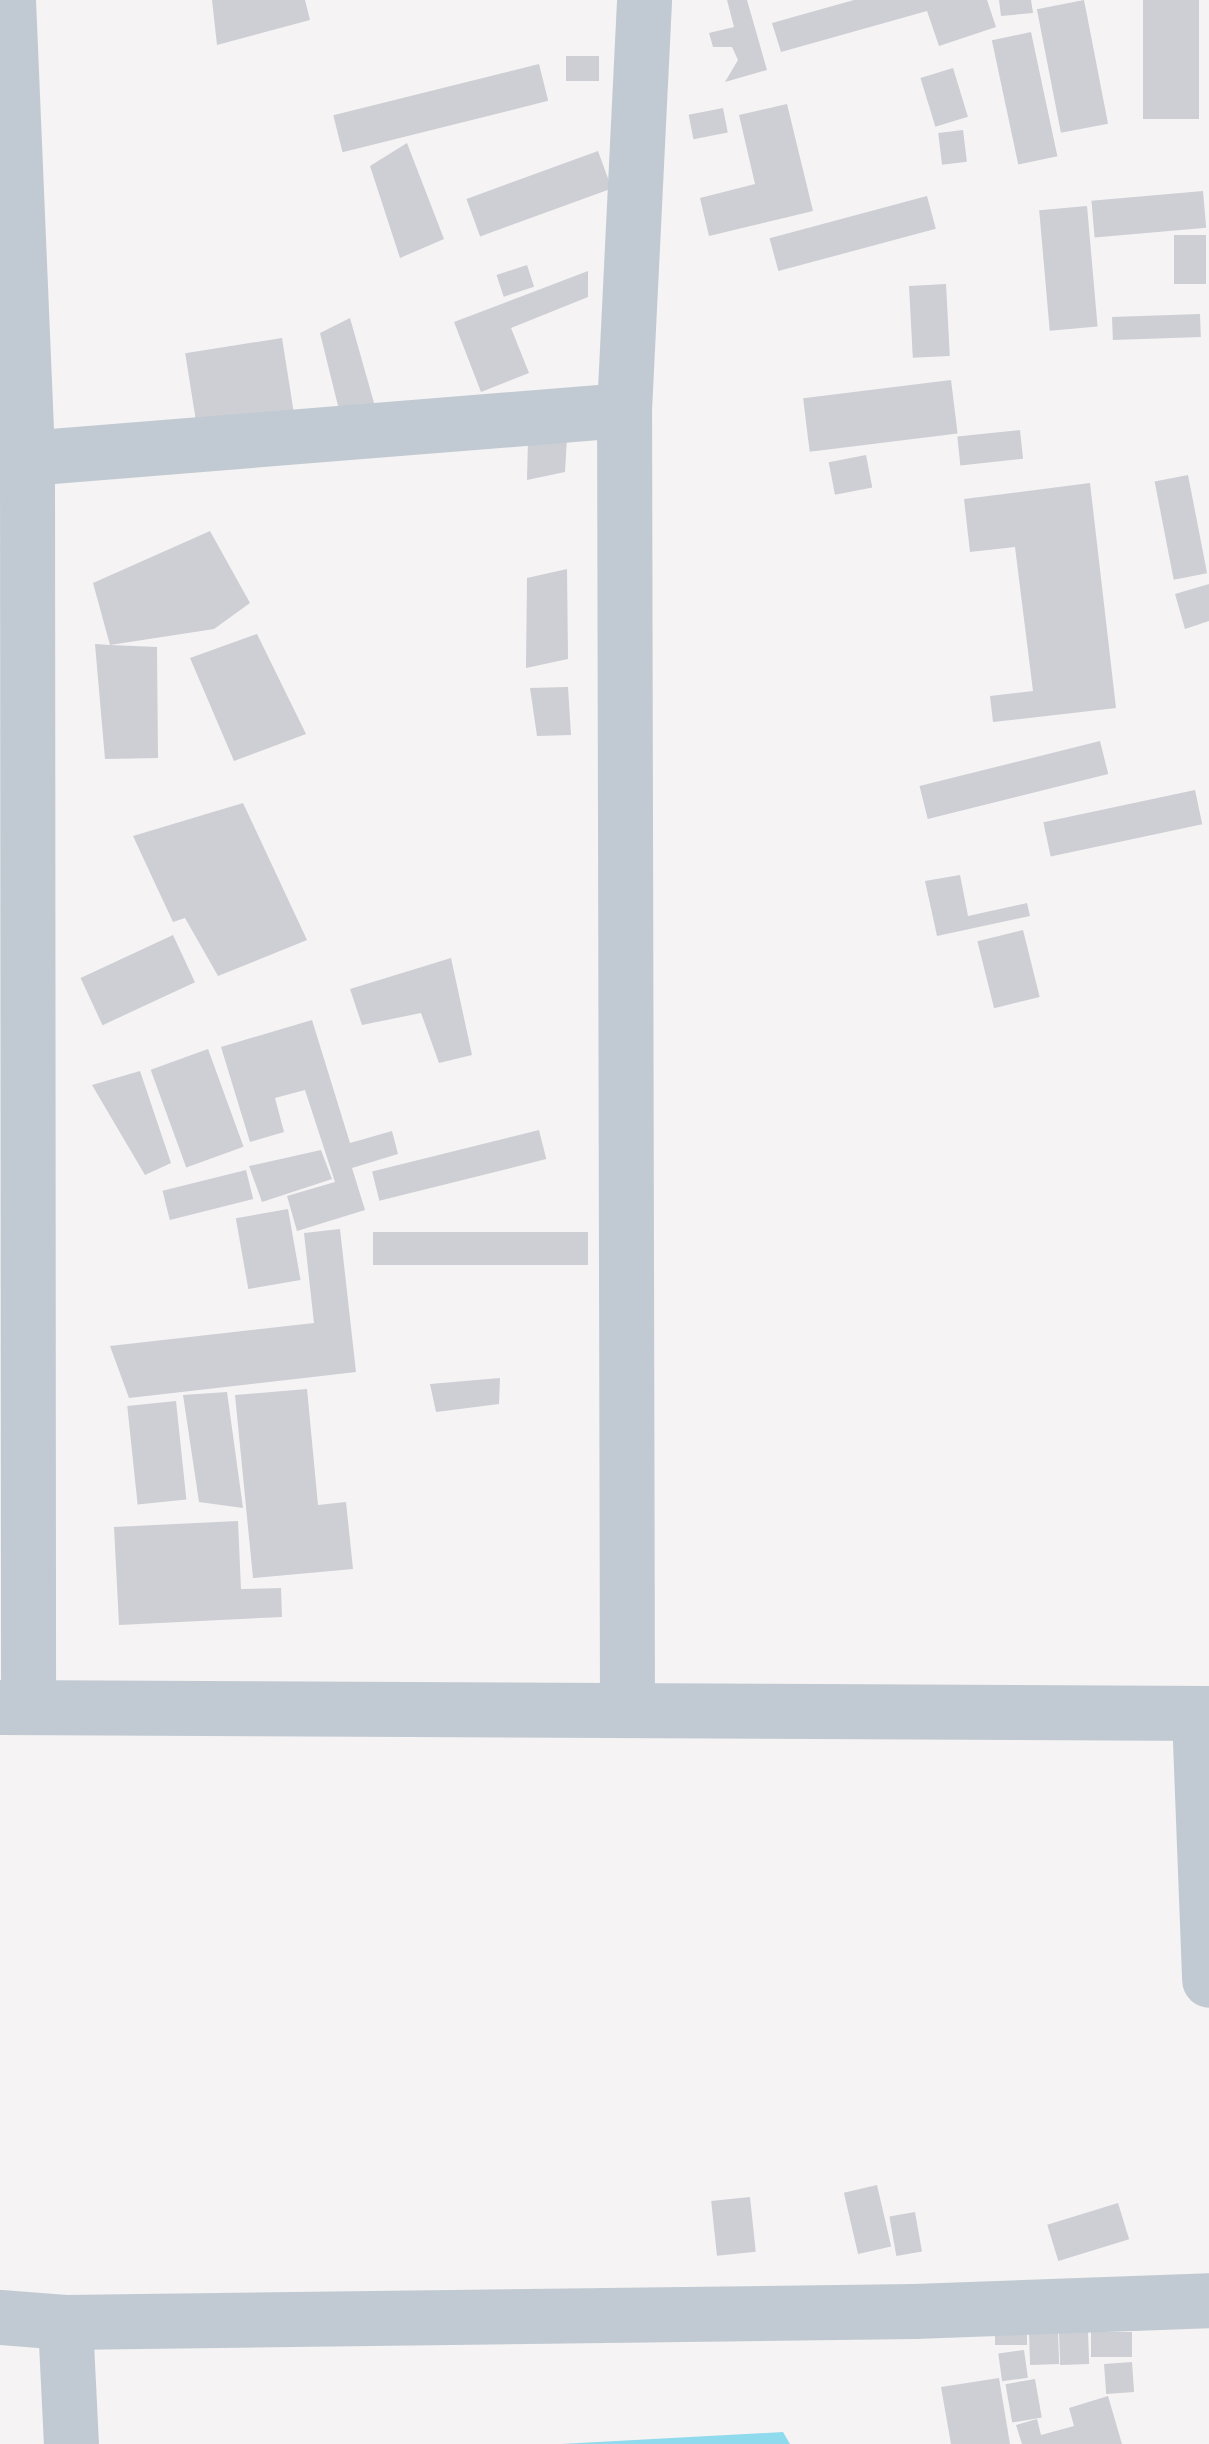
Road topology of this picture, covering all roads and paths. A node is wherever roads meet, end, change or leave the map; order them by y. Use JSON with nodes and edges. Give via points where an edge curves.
{"nodes":[{"id":1,"x":8,"y":0,"type":"edge"},
{"id":2,"x":644,"y":0,"type":"edge"},
{"id":3,"x":624,"y":410,"type":"junction"},
{"id":4,"x":27,"y":458,"type":"junction"},
{"id":5,"x":14,"y":1707,"type":"edge"},
{"id":6,"x":627,"y":1708,"type":"junction"},
{"id":7,"x":1204,"y":1714,"type":"edge"},
{"id":8,"x":1209,"y":1980,"type":"edge"},
{"id":9,"x":1209,"y":2300,"type":"edge"},
{"id":10,"x":0,"y":2317,"type":"edge"},
{"id":11,"x":65,"y":2322,"type":"junction"},
{"id":12,"x":71,"y":2444,"type":"edge"}],
"edges":[{"from":1,"to":4,"type":"street"},
{"from":2,"to":3,"type":"street"},
{"from":3,"to":4,"type":"street"},
{"from":3,"to":6,"type":"street"},
{"from":4,"to":5,"type":"street"},
{"from":5,"to":6,"type":"street"},
{"from":6,"to":7,"type":"street"},
{"from":7,"to":8,"type":"street"},
{"from":9,"to":11,"type":"street","via":[[914,2312]]},
{"from":10,"to":11,"type":"street"},
{"from":11,"to":12,"type":"street"}]}
